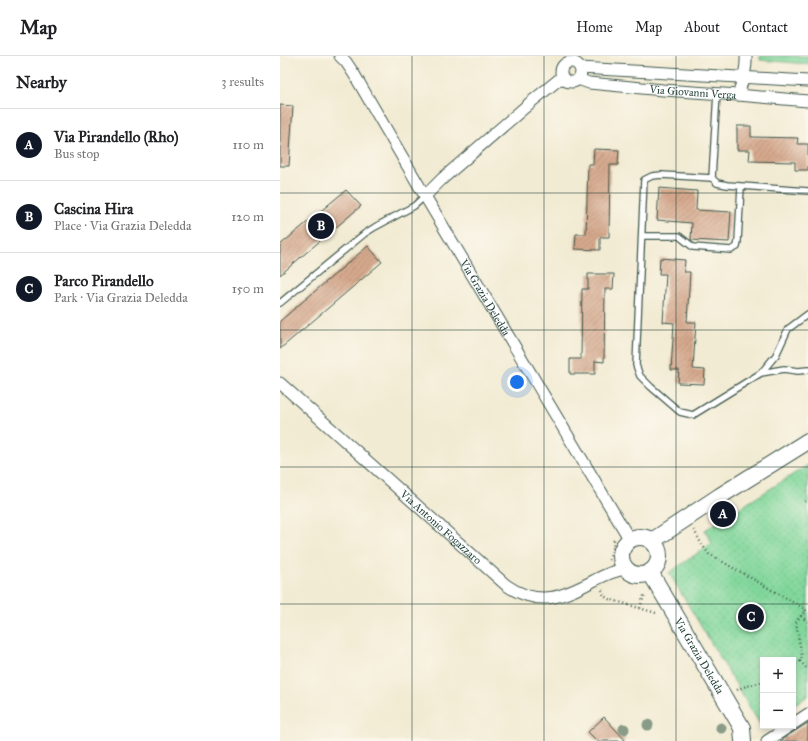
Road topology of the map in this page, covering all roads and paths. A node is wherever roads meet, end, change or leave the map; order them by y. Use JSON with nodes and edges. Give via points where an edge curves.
{"nodes":[{"id":1,"x":340,"y":56,"type":"edge"},
{"id":2,"x":746,"y":56,"type":"edge"},
{"id":3,"x":567,"y":59,"type":"edge"},
{"id":4,"x":580,"y":68,"type":"junction"},
{"id":5,"x":562,"y":78,"type":"junction"},
{"id":6,"x":744,"y":78,"type":"junction"},
{"id":7,"x":578,"y":79,"type":"junction"},
{"id":8,"x":808,"y":81,"type":"edge"},
{"id":9,"x":717,"y":93,"type":"junction"},
{"id":10,"x":738,"y":95,"type":"junction"},
{"id":11,"x":808,"y":101,"type":"edge"},
{"id":12,"x":712,"y":178,"type":"junction"},
{"id":13,"x":741,"y":187,"type":"junction"},
{"id":14,"x":808,"y":191,"type":"edge"},
{"id":15,"x":425,"y":196,"type":"junction"},
{"id":16,"x":642,"y":236,"type":"junction"},
{"id":17,"x":280,"y":303,"type":"edge"},
{"id":18,"x":808,"y":314,"type":"edge"},
{"id":19,"x":808,"y":370,"type":"edge"},
{"id":20,"x":761,"y":373,"type":"junction"},
{"id":21,"x":280,"y":383,"type":"edge"},
{"id":22,"x":808,"y":441,"type":"edge"},
{"id":23,"x":808,"y":500,"type":"edge"},
{"id":24,"x":805,"y":502,"type":"dead end"},
{"id":25,"x":692,"y":528,"type":"dead end"},
{"id":26,"x":614,"y":535,"type":"dead end"},
{"id":27,"x":630,"y":540,"type":"junction"},
{"id":28,"x":652,"y":541,"type":"junction"},
{"id":29,"x":606,"y":565,"type":"dead end"},
{"id":30,"x":626,"y":569,"type":"junction"},
{"id":31,"x":650,"y":572,"type":"junction"},
{"id":32,"x":596,"y":580,"type":"junction"},
{"id":33,"x":807,"y":610,"type":"edge"},
{"id":34,"x":658,"y":614,"type":"dead end"},
{"id":35,"x":801,"y":616,"type":"junction"},
{"id":36,"x":808,"y":622,"type":"edge"},
{"id":37,"x":800,"y":662,"type":"junction"},
{"id":38,"x":796,"y":664,"type":"edge"},
{"id":39,"x":808,"y":670,"type":"edge"},
{"id":40,"x":760,"y":683,"type":"edge"},
{"id":41,"x":731,"y":694,"type":"dead end"},
{"id":42,"x":808,"y":714,"type":"edge"},
{"id":43,"x":796,"y":722,"type":"edge"},
{"id":44,"x":785,"y":729,"type":"edge"},
{"id":45,"x":744,"y":741,"type":"edge"},
{"id":46,"x":766,"y":741,"type":"edge"}],
"edges":[{"from":1,"to":15,"type":"street","name":"Via Grazia Deledda","via":[[354,74]]},
{"from":2,"to":6,"type":"street"},
{"from":3,"to":4,"type":"street"},
{"from":3,"to":5,"type":"street","via":[[560,72]]},
{"from":4,"to":6,"type":"street","name":"Via Giovanni Verga"},
{"from":4,"to":7,"type":"street","via":[[581,74]]},
{"from":5,"to":7,"type":"street","via":[[567,82]]},
{"from":5,"to":15,"type":"street","via":[[531,102]]},
{"from":6,"to":8,"type":"street","name":"Via Giovanni Verga"},
{"from":6,"to":10,"type":"street"},
{"from":7,"to":9,"type":"street","name":"Via Giovanni Verga","via":[[589,83]]},
{"from":9,"to":10,"type":"street","name":"Via Giovanni Verga"},
{"from":9,"to":12,"type":"lane"},
{"from":10,"to":11,"type":"street","name":"Via Giovanni Verga"},
{"from":12,"to":13,"type":"lane","via":[[717,183]]},
{"from":12,"to":16,"type":"lane","via":[[662,175],[644,180]]},
{"from":13,"to":14,"type":"lane"},
{"from":13,"to":16,"type":"lane","via":[[738,241],[736,247],[731,250],[693,247],[679,236]]},
{"from":15,"to":17,"type":"lane","via":[[414,206],[364,234]]},
{"from":15,"to":27,"type":"street","name":"Via Grazia Deledda"},
{"from":16,"to":20,"type":"lane","via":[[636,365],[640,376],[680,412],[693,415]]},
{"from":18,"to":20,"type":"lane","via":[[788,328],[776,355]]},
{"from":19,"to":20,"type":"lane","via":[[784,369]]},
{"from":21,"to":32,"type":"street","name":"Via Antonio Fogazzaro","via":[[514,591],[530,597],[550,598],[572,592]]},
{"from":22,"to":28,"type":"street"},
{"from":23,"to":24,"type":"path"},
{"from":25,"to":33,"type":"path","via":[[709,554]]},
{"from":26,"to":29,"type":"path","via":[[613,549]]},
{"from":27,"to":28,"type":"street","via":[[641,537]]},
{"from":27,"to":30,"type":"street","via":[[625,544],[621,556]]},
{"from":28,"to":31,"type":"street","via":[[660,557],[655,569]]},
{"from":30,"to":31,"type":"street","via":[[637,575]]},
{"from":30,"to":32,"type":"street","name":"Via Antonio Fogazzaro","via":[[617,570]]},
{"from":31,"to":45,"type":"street","name":"Via Grazia Deledda","via":[[742,728]]},
{"from":32,"to":34,"type":"path","via":[[604,596],[609,599]]},
{"from":33,"to":35,"type":"path"},
{"from":35,"to":36,"type":"path"},
{"from":35,"to":37,"type":"path","via":[[796,623],[802,655]]},
{"from":37,"to":38,"type":"path"},
{"from":37,"to":39,"type":"path"},
{"from":40,"to":41,"type":"path","via":[[743,687]]},
{"from":42,"to":43,"type":"street"},
{"from":44,"to":46,"type":"street"}]}
